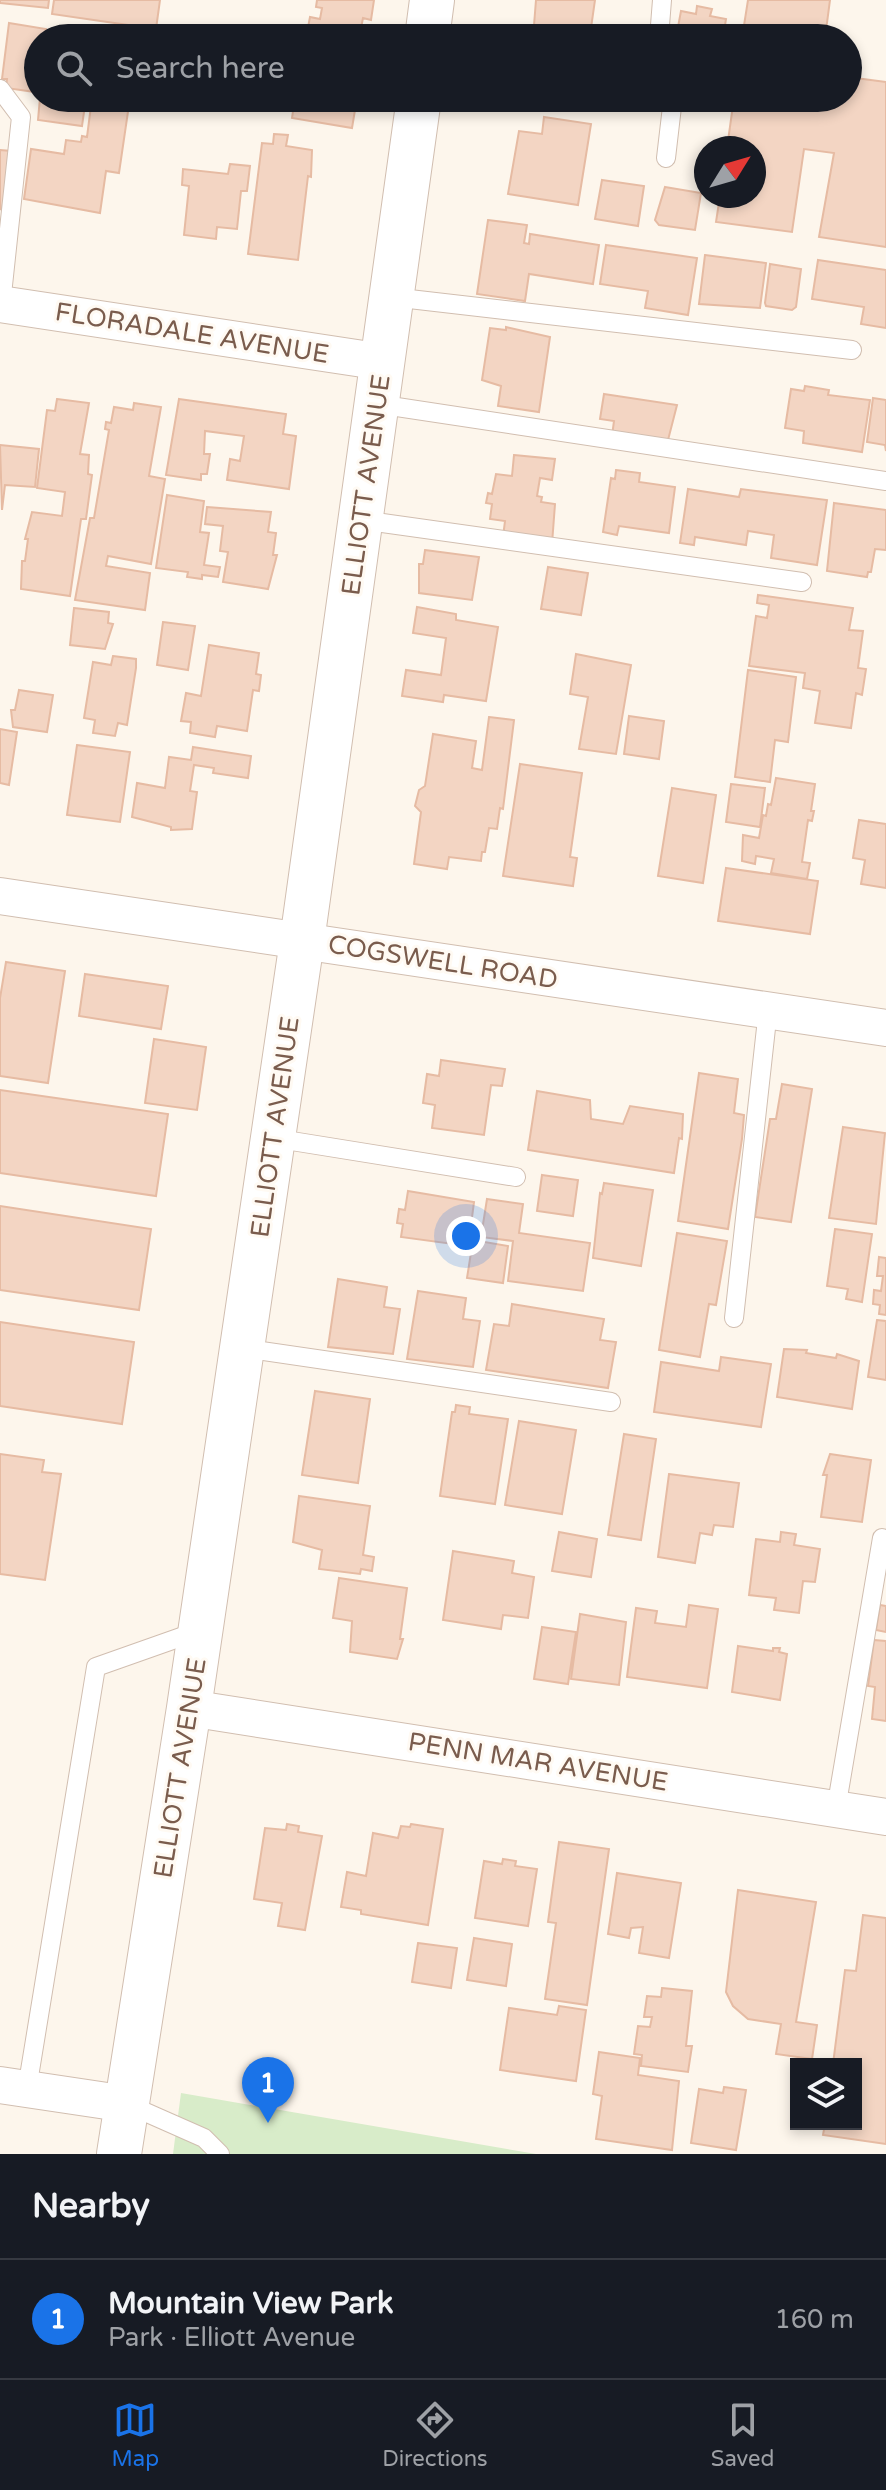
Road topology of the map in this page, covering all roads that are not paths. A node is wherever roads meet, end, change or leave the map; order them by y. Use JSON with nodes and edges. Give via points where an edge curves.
{"nodes":[{"id":1,"x":432,"y":0,"type":"edge"},
{"id":2,"x":662,"y":0,"type":"edge"},
{"id":3,"x":429,"y":24,"type":"edge"},
{"id":4,"x":660,"y":24,"type":"edge"},
{"id":5,"x":0,"y":89,"type":"edge"},
{"id":6,"x":417,"y":112,"type":"edge"},
{"id":7,"x":671,"y":112,"type":"edge"},
{"id":8,"x":666,"y":158,"type":"dead end"},
{"id":9,"x":392,"y":297,"type":"junction"},
{"id":10,"x":1,"y":304,"type":"edge"},
{"id":11,"x":852,"y":350,"type":"dead end"},
{"id":12,"x":380,"y":383,"type":"junction"},
{"id":13,"x":886,"y":481,"type":"edge"},
{"id":14,"x":361,"y":520,"type":"junction"},
{"id":15,"x":802,"y":582,"type":"dead end"},
{"id":16,"x":0,"y":896,"type":"edge"},
{"id":17,"x":302,"y":941,"type":"junction"},
{"id":18,"x":768,"y":1010,"type":"junction"},
{"id":19,"x":886,"y":1028,"type":"edge"},
{"id":20,"x":273,"y":1138,"type":"junction"},
{"id":21,"x":516,"y":1177,"type":"dead end"},
{"id":22,"x":734,"y":1318,"type":"dead end"},
{"id":23,"x":242,"y":1348,"type":"junction"},
{"id":24,"x":611,"y":1402,"type":"dead end"},
{"id":25,"x":882,"y":1538,"type":"dead end"},
{"id":26,"x":201,"y":1630,"type":"junction"},
{"id":27,"x":189,"y":1708,"type":"junction"},
{"id":28,"x":836,"y":1809,"type":"junction"},
{"id":29,"x":886,"y":1817,"type":"edge"},
{"id":30,"x":13,"y":2087,"type":"edge"},
{"id":31,"x":127,"y":2104,"type":"junction"},
{"id":32,"x":119,"y":2154,"type":"edge"},
{"id":33,"x":220,"y":2154,"type":"edge"}],
"edges":[{"from":1,"to":3,"type":"street"},
{"from":2,"to":4,"type":"lane"},
{"from":5,"to":10,"type":"lane","via":[[21,117]]},
{"from":6,"to":9,"type":"street","name":"ELLIOTT AVENUE"},
{"from":7,"to":8,"type":"lane"},
{"from":9,"to":11,"type":"lane"},
{"from":9,"to":12,"type":"street","name":"ELLIOTT AVENUE"},
{"from":10,"to":12,"type":"street","name":"FLORADALE AVENUE"},
{"from":12,"to":13,"type":"lane"},
{"from":12,"to":14,"type":"street","name":"ELLIOTT AVENUE"},
{"from":14,"to":15,"type":"lane"},
{"from":14,"to":17,"type":"street","name":"ELLIOTT AVENUE"},
{"from":16,"to":17,"type":"street","name":"COGSWELL ROAD"},
{"from":17,"to":18,"type":"street","name":"COGSWELL ROAD"},
{"from":17,"to":20,"type":"street","name":"ELLIOTT AVENUE"},
{"from":18,"to":19,"type":"street","name":"COGSWELL ROAD"},
{"from":18,"to":22,"type":"lane"},
{"from":20,"to":21,"type":"lane"},
{"from":20,"to":23,"type":"street","name":"ELLIOTT AVENUE"},
{"from":23,"to":24,"type":"lane"},
{"from":23,"to":26,"type":"street","name":"ELLIOTT AVENUE"},
{"from":25,"to":28,"type":"lane"},
{"from":26,"to":27,"type":"street","name":"ELLIOTT AVENUE"},
{"from":26,"to":30,"type":"lane","via":[[96,1667]]},
{"from":27,"to":28,"type":"street","name":"PENN MAR AVENUE"},
{"from":27,"to":31,"type":"street","name":"ELLIOTT AVENUE"},
{"from":28,"to":29,"type":"street","name":"PENN MAR AVENUE"},
{"from":30,"to":31,"type":"street"},
{"from":31,"to":32,"type":"street","name":"ELLIOTT AVENUE"},
{"from":31,"to":33,"type":"lane","via":[[204,2138]]}]}
